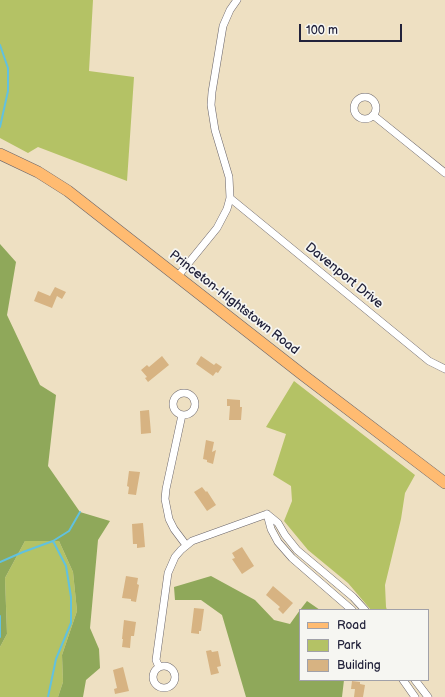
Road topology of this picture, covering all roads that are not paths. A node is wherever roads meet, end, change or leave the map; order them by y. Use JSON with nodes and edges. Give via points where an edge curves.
{"nodes":[{"id":1,"x":237,"y":0,"type":"edge"},
{"id":2,"x":373,"y":115,"type":"dead end"},
{"id":3,"x":0,"y":154,"type":"edge"},
{"id":4,"x":445,"y":173,"type":"edge"},
{"id":5,"x":230,"y":198,"type":"junction"},
{"id":6,"x":178,"y":276,"type":"junction"},
{"id":7,"x":445,"y":369,"type":"edge"},
{"id":8,"x":182,"y":415,"type":"dead end"},
{"id":9,"x":445,"y":483,"type":"edge"},
{"id":10,"x":267,"y":514,"type":"junction"},
{"id":11,"x":186,"y":545,"type":"junction"},
{"id":12,"x":351,"y":609,"type":"edge"},
{"id":13,"x":364,"y":609,"type":"edge"},
{"id":14,"x":159,"y":667,"type":"dead end"},
{"id":15,"x":404,"y":681,"type":"edge"},
{"id":16,"x":416,"y":681,"type":"edge"},
{"id":17,"x":415,"y":697,"type":"edge"},
{"id":18,"x":428,"y":697,"type":"edge"}],
"edges":[{"from":1,"to":5,"type":"street","via":[[223,26],[212,96],[212,117],[229,177]]},
{"from":2,"to":4,"type":"street"},
{"from":3,"to":6,"type":"main road","name":"Princeton-Hightstown Road","via":[[38,172],[63,188]]},
{"from":5,"to":6,"type":"street","via":[[217,228]]},
{"from":5,"to":7,"type":"street","name":"Davenport Drive","via":[[430,361]]},
{"from":6,"to":9,"type":"main road","name":"Princeton-Hightstown Road"},
{"from":8,"to":11,"type":"street","via":[[165,499],[169,519]]},
{"from":10,"to":11,"type":"street"},
{"from":10,"to":12,"type":"street","via":[[278,542],[292,558]]},
{"from":10,"to":13,"type":"street","via":[[278,523],[297,550]]},
{"from":11,"to":14,"type":"street","via":[[175,557],[168,573],[156,660]]},
{"from":15,"to":17,"type":"street"},
{"from":16,"to":18,"type":"street"}]}
